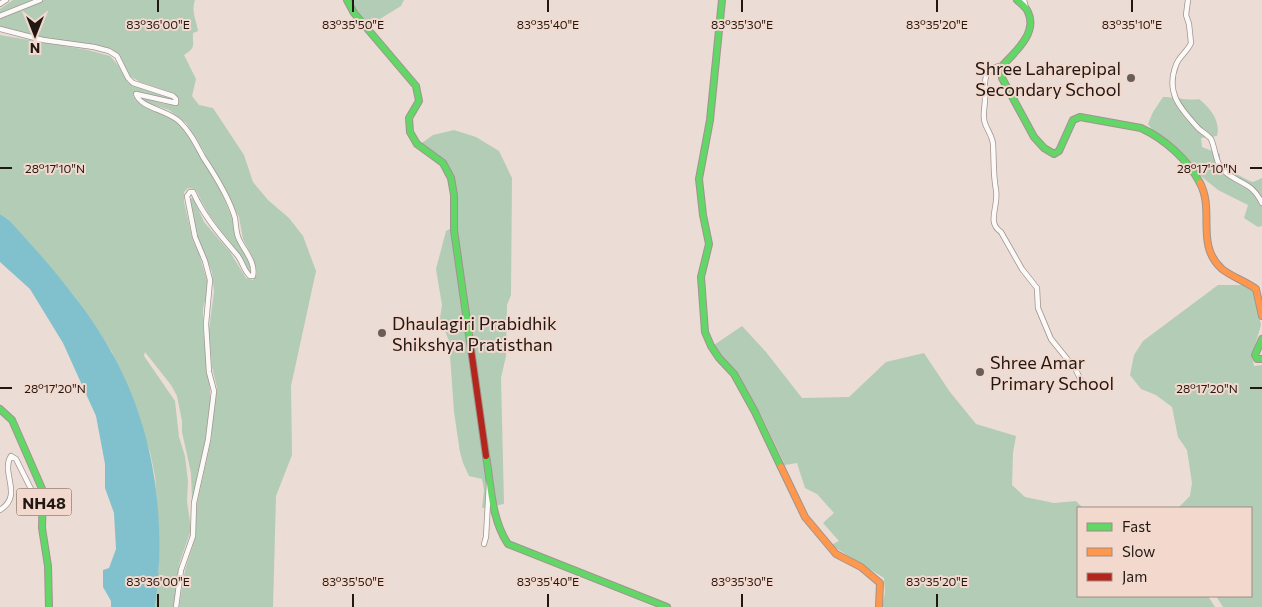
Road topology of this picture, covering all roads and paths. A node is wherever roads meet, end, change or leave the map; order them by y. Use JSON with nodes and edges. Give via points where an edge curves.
{"nodes":[{"id":1,"x":6,"y":0,"type":"edge"},
{"id":2,"x":40,"y":0,"type":"edge"},
{"id":3,"x":347,"y":0,"type":"edge"},
{"id":4,"x":722,"y":0,"type":"edge"},
{"id":5,"x":1017,"y":0,"type":"edge"},
{"id":6,"x":1024,"y":0,"type":"edge"},
{"id":7,"x":1188,"y":0,"type":"edge"},
{"id":8,"x":0,"y":4,"type":"edge"},
{"id":9,"x":1026,"y":8,"type":"junction"},
{"id":10,"x":0,"y":16,"type":"edge"},
{"id":11,"x":0,"y":29,"type":"edge"},
{"id":12,"x":1004,"y":65,"type":"junction"},
{"id":13,"x":1262,"y":203,"type":"edge"},
{"id":14,"x":1262,"y":316,"type":"edge"},
{"id":15,"x":1262,"y":339,"type":"edge"},
{"id":16,"x":1262,"y":359,"type":"edge"},
{"id":17,"x":1084,"y":388,"type":"dead end"},
{"id":18,"x":0,"y":409,"type":"edge"},
{"id":19,"x":489,"y":474,"type":"junction"},
{"id":20,"x":0,"y":510,"type":"edge"},
{"id":21,"x":42,"y":512,"type":"junction"},
{"id":22,"x":484,"y":544,"type":"dead end"},
{"id":23,"x":50,"y":607,"type":"edge"},
{"id":24,"x":176,"y":607,"type":"edge"},
{"id":25,"x":667,"y":607,"type":"edge"},
{"id":26,"x":879,"y":607,"type":"edge"}],
"edges":[{"from":1,"to":8,"type":"street"},
{"from":2,"to":10,"type":"street"},
{"from":3,"to":19,"type":"main road","via":[[354,13],[416,86],[420,102],[409,119],[410,133],[419,147],[443,162],[451,178],[454,230]]},
{"from":4,"to":26,"type":"main road","via":[[714,89],[699,179],[709,244],[701,277],[705,332],[755,412],[805,517],[836,554],[861,567],[880,583]]},
{"from":5,"to":9,"type":"main road"},
{"from":6,"to":9,"type":"street"},
{"from":7,"to":13,"type":"street","via":[[1186,15],[1191,43],[1176,63],[1172,81],[1174,97],[1210,138],[1224,170],[1247,184]]},
{"from":9,"to":12,"type":"main road","via":[[1031,20],[1028,36]]},
{"from":11,"to":24,"type":"street","via":[[109,51],[117,56],[133,83],[173,96],[176,103],[136,94],[145,105],[175,117],[192,134],[219,183],[235,219],[237,236],[252,262],[254,273],[250,276],[190,192],[187,196],[195,237],[210,280],[206,324],[209,372],[214,391],[208,440],[194,503],[193,536],[181,570]]},
{"from":12,"to":14,"type":"main road","via":[[1001,73],[1004,82],[1034,137],[1052,154],[1059,151],[1073,120],[1080,117],[1150,131],[1176,151],[1204,190],[1207,247],[1225,272],[1256,289]]},
{"from":12,"to":17,"type":"street","via":[[990,70],[984,89],[984,119],[993,143],[997,195],[993,224],[1037,288],[1038,308],[1051,339],[1076,370]]},
{"from":15,"to":16,"type":"main road","via":[[1255,356]]},
{"from":18,"to":21,"type":"main road","number":"NH48","via":[[12,420],[43,490]]},
{"from":19,"to":22,"type":"street"},
{"from":19,"to":25,"type":"main road","via":[[499,529],[508,544]]},
{"from":20,"to":21,"type":"street","via":[[10,498],[6,469],[11,456],[16,459]]},
{"from":21,"to":23,"type":"main road","number":"NH48"}]}
